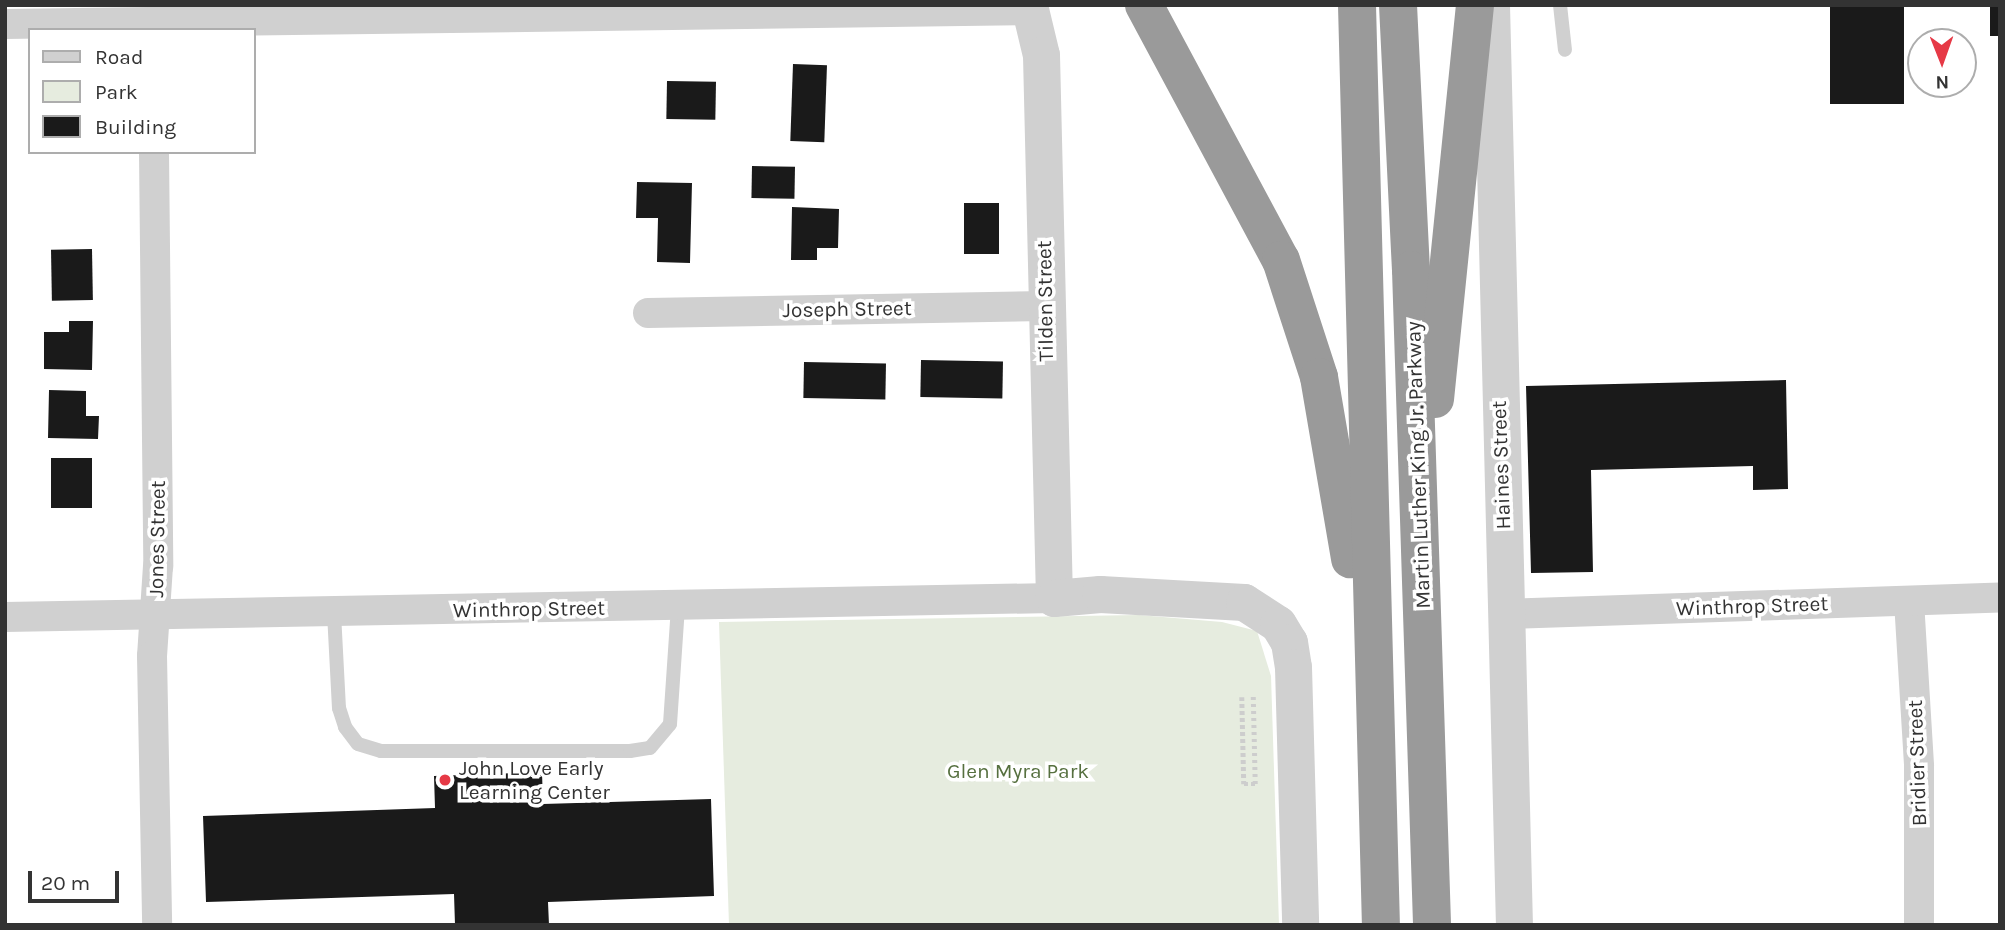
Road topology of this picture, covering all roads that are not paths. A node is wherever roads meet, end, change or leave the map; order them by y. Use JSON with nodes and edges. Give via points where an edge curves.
{"nodes":[{"id":1,"x":1144,"y":5,"type":"edge"},
{"id":2,"x":1357,"y":5,"type":"edge"},
{"id":3,"x":1398,"y":5,"type":"edge"},
{"id":4,"x":1475,"y":5,"type":"edge"},
{"id":5,"x":1491,"y":5,"type":"edge"},
{"id":6,"x":1560,"y":5,"type":"edge"},
{"id":7,"x":1029,"y":8,"type":"edge"},
{"id":8,"x":694,"y":9,"type":"edge"},
{"id":9,"x":354,"y":12,"type":"edge"},
{"id":10,"x":7,"y":18,"type":"edge"},
{"id":11,"x":151,"y":27,"type":"edge"},
{"id":12,"x":1566,"y":50,"type":"dead end"},
{"id":13,"x":153,"y":154,"type":"edge"},
{"id":14,"x":1045,"y":306,"type":"junction"},
{"id":15,"x":648,"y":313,"type":"dead end"},
{"id":16,"x":1420,"y":537,"type":"junction"},
{"id":17,"x":1054,"y":597,"type":"junction"},
{"id":18,"x":2000,"y":598,"type":"edge"},
{"id":19,"x":1909,"y":601,"type":"junction"},
{"id":20,"x":678,"y":606,"type":"junction"},
{"id":21,"x":334,"y":612,"type":"junction"},
{"id":22,"x":1505,"y":614,"type":"junction"},
{"id":23,"x":155,"y":616,"type":"junction"},
{"id":24,"x":5,"y":617,"type":"edge"},
{"id":25,"x":1376,"y":757,"type":"junction"},
{"id":26,"x":157,"y":925,"type":"edge"},
{"id":27,"x":1300,"y":925,"type":"edge"},
{"id":28,"x":1381,"y":925,"type":"edge"},
{"id":29,"x":1432,"y":925,"type":"edge"},
{"id":30,"x":1514,"y":925,"type":"edge"},
{"id":31,"x":1919,"y":925,"type":"edge"}],
"edges":[{"from":1,"to":25,"type":"highway","via":[[1252,201],[1281,260],[1302,320],[1332,435]]},
{"from":2,"to":25,"type":"highway"},
{"from":3,"to":16,"type":"highway","name":"Martin Luther King Jr. Parkway"},
{"from":4,"to":16,"type":"highway"},
{"from":5,"to":22,"type":"street","name":"Haines Street"},
{"from":6,"to":12,"type":"lane"},
{"from":7,"to":8,"type":"street"},
{"from":7,"to":14,"type":"street","name":"Tilden Street","via":[[1041,55]]},
{"from":8,"to":9,"type":"street"},
{"from":9,"to":11,"type":"street"},
{"from":10,"to":11,"type":"street"},
{"from":13,"to":23,"type":"street","name":"Jones Street"},
{"from":14,"to":15,"type":"street","name":"Joseph Street"},
{"from":14,"to":17,"type":"street","name":"Tilden Street"},
{"from":16,"to":29,"type":"highway","name":"Martin Luther King Jr. Parkway"},
{"from":17,"to":20,"type":"street","name":"Winthrop Street"},
{"from":17,"to":27,"type":"street","via":[[1100,594],[1244,602],[1278,624],[1289,642],[1293,667]]},
{"from":18,"to":19,"type":"street","name":"Winthrop Street"},
{"from":19,"to":22,"type":"street","name":"Winthrop Street"},
{"from":19,"to":31,"type":"street","name":"Bridier Street","via":[[1919,766]]},
{"from":20,"to":21,"type":"street","name":"Winthrop Street"},
{"from":20,"to":21,"type":"lane","via":[[670,724],[650,748],[630,751],[382,751],[358,744],[345,727],[340,708]]},
{"from":21,"to":23,"type":"street","name":"Winthrop Street"},
{"from":22,"to":30,"type":"street","name":"Haines Street"},
{"from":23,"to":24,"type":"street","name":"Winthrop Street"},
{"from":23,"to":26,"type":"street","name":"Jones Street"},
{"from":25,"to":28,"type":"highway"}]}
